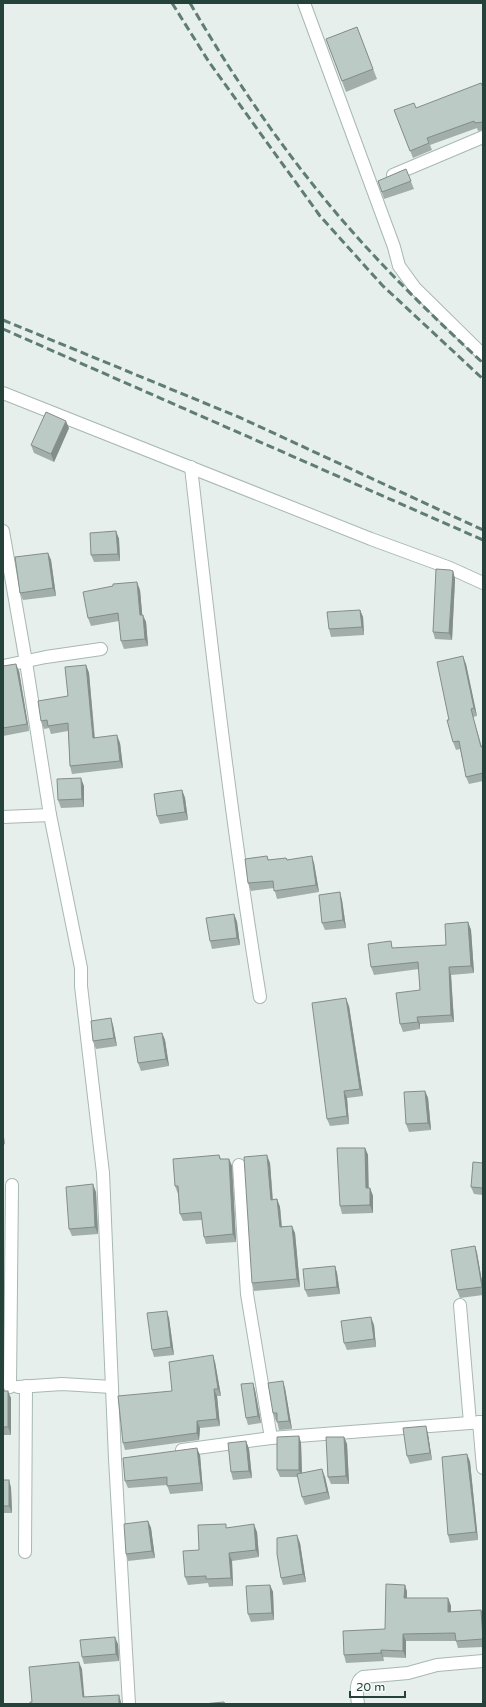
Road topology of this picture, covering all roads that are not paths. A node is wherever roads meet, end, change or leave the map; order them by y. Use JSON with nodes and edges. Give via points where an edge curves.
{"nodes":[{"id":1,"x":304,"y":3,"type":"edge"},
{"id":2,"x":483,"y":137,"type":"edge"},
{"id":3,"x":371,"y":184,"type":"junction"},
{"id":4,"x":483,"y":355,"type":"edge"},
{"id":5,"x":3,"y":393,"type":"edge"},
{"id":6,"x":191,"y":467,"type":"junction"},
{"id":7,"x":3,"y":531,"type":"edge"},
{"id":8,"x":483,"y":582,"type":"edge"},
{"id":9,"x":101,"y":649,"type":"dead end"},
{"id":10,"x":26,"y":662,"type":"junction"},
{"id":11,"x":3,"y":666,"type":"edge"},
{"id":12,"x":50,"y":815,"type":"junction"},
{"id":13,"x":3,"y":817,"type":"edge"},
{"id":14,"x":260,"y":997,"type":"dead end"},
{"id":15,"x":239,"y":1165,"type":"dead end"},
{"id":16,"x":12,"y":1185,"type":"dead end"},
{"id":17,"x":460,"y":1305,"type":"dead end"},
{"id":18,"x":26,"y":1386,"type":"junction"},
{"id":19,"x":7,"y":1387,"type":"edge"},
{"id":20,"x":112,"y":1387,"type":"junction"},
{"id":21,"x":477,"y":1422,"type":"edge"},
{"id":22,"x":271,"y":1438,"type":"junction"},
{"id":23,"x":170,"y":1452,"type":"edge"},
{"id":24,"x":483,"y":1468,"type":"edge"},
{"id":25,"x":25,"y":1552,"type":"dead end"},
{"id":26,"x":483,"y":1661,"type":"edge"},
{"id":27,"x":129,"y":1704,"type":"edge"},
{"id":28,"x":358,"y":1704,"type":"edge"}],
"edges":[{"from":1,"to":3,"type":"street"},
{"from":2,"to":3,"type":"street"},
{"from":3,"to":4,"type":"street","via":[[399,266],[414,288]]},
{"from":5,"to":6,"type":"street"},
{"from":6,"to":8,"type":"street"},
{"from":6,"to":14,"type":"street","via":[[219,716],[245,910]]},
{"from":7,"to":10,"type":"street"},
{"from":9,"to":10,"type":"street"},
{"from":10,"to":11,"type":"street"},
{"from":10,"to":12,"type":"street"},
{"from":12,"to":13,"type":"street"},
{"from":12,"to":20,"type":"street","via":[[81,968],[103,1173]]},
{"from":15,"to":22,"type":"street","via":[[247,1294]]},
{"from":16,"to":19,"type":"street"},
{"from":17,"to":21,"type":"street"},
{"from":18,"to":19,"type":"street"},
{"from":18,"to":20,"type":"street","via":[[62,1384]]},
{"from":18,"to":25,"type":"street"},
{"from":20,"to":27,"type":"street","via":[[119,1458]]},
{"from":21,"to":22,"type":"street"},
{"from":21,"to":24,"type":"street"},
{"from":22,"to":23,"type":"street"},
{"from":26,"to":28,"type":"street","via":[[437,1665],[414,1672],[363,1677],[357,1684]]}]}
